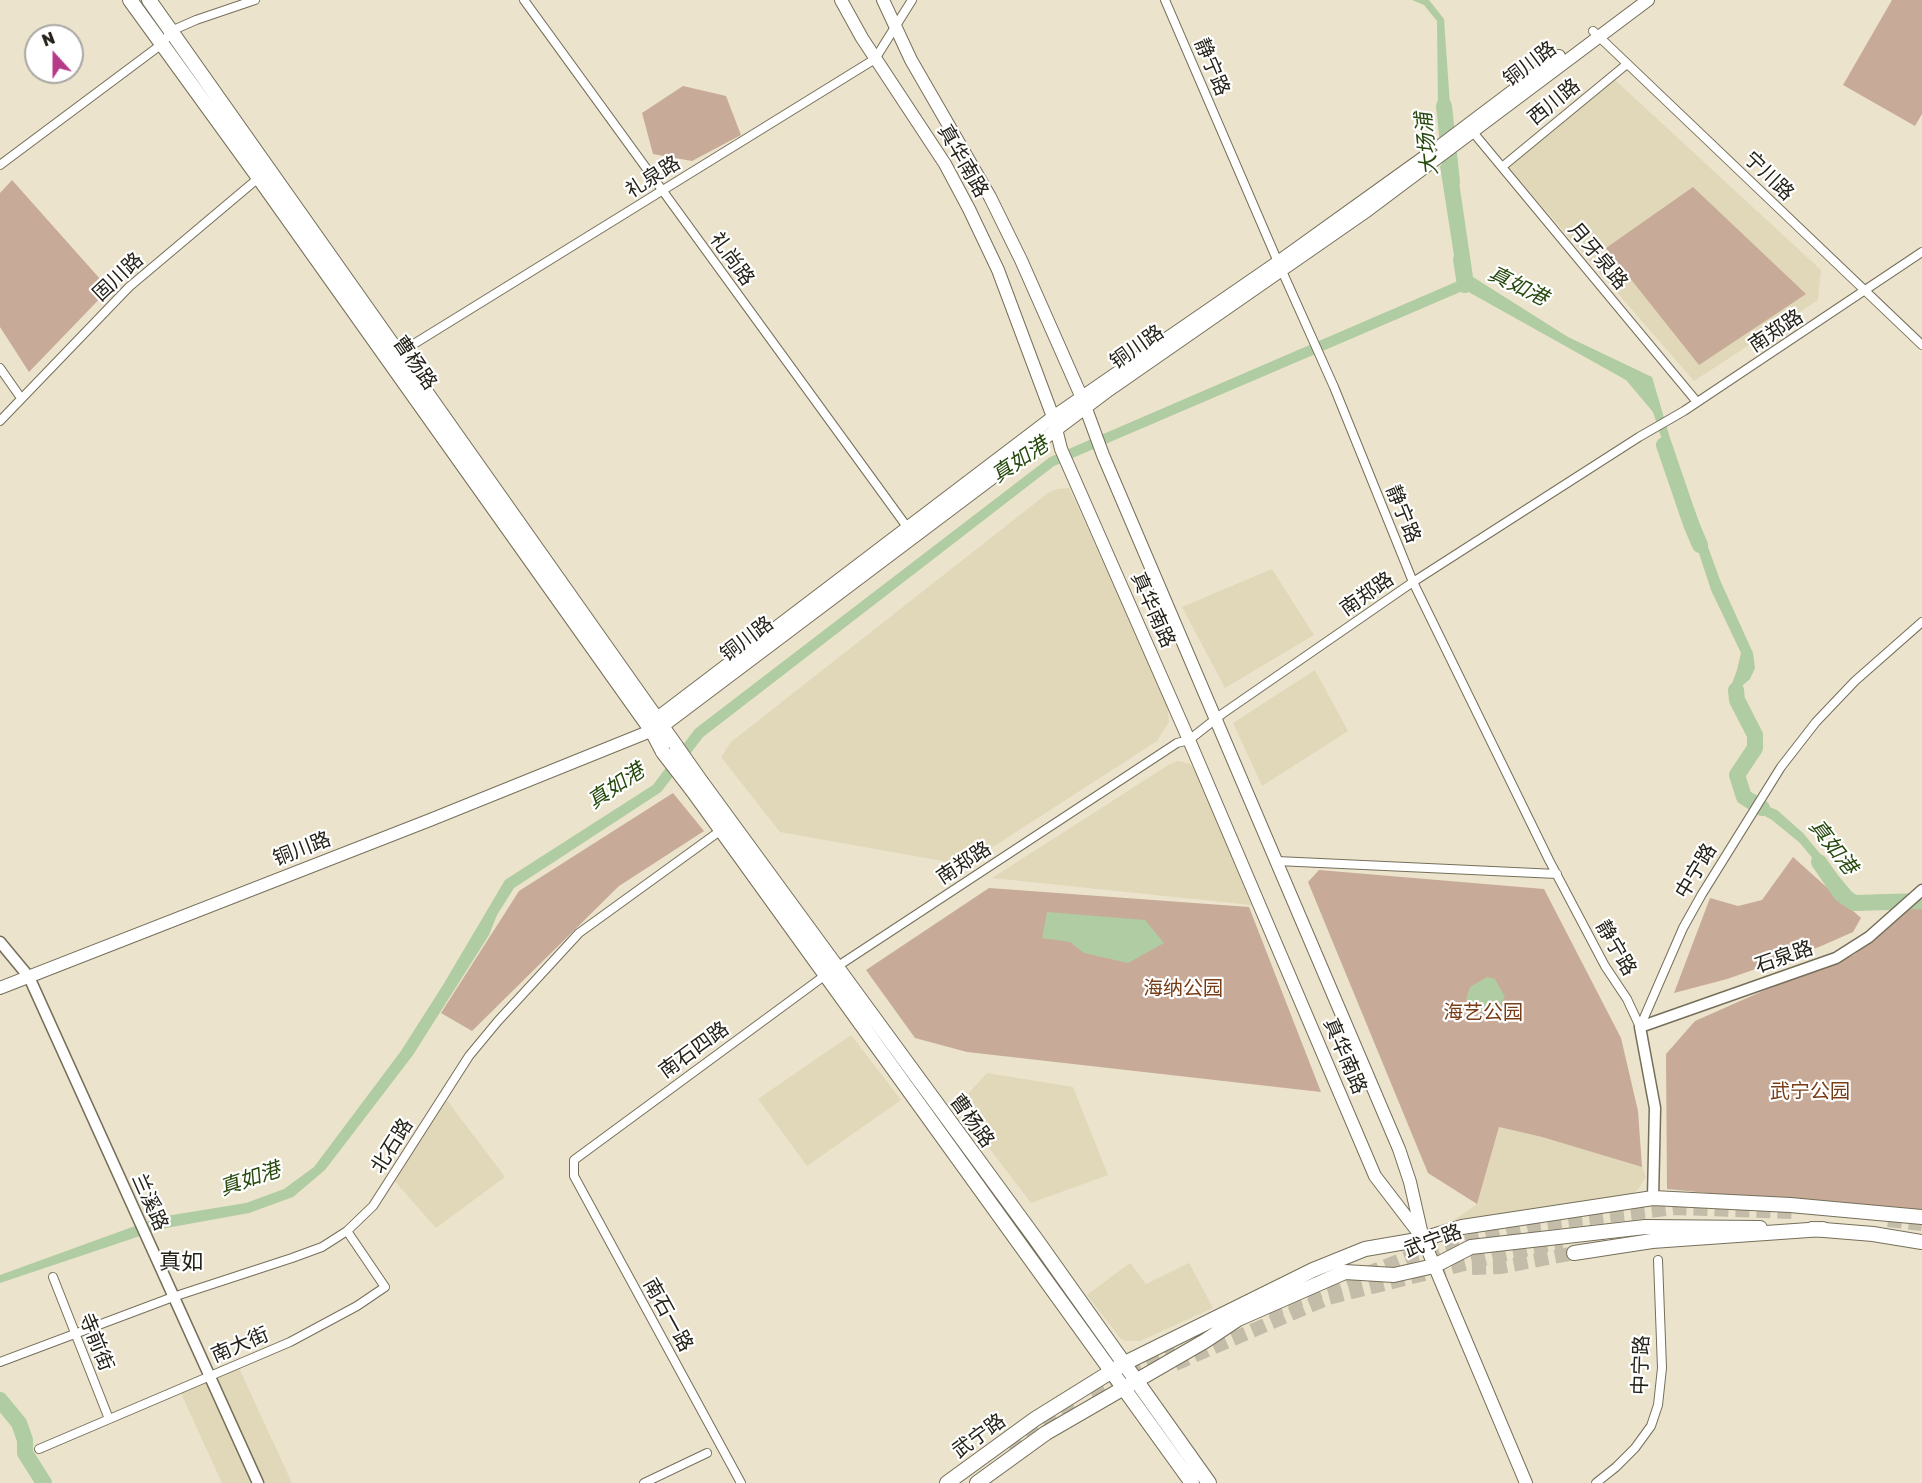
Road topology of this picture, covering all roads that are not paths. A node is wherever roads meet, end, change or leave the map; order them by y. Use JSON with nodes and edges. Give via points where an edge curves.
{"nodes":[{"id":1,"x":130,"y":0,"type":"edge"},
{"id":2,"x":149,"y":0,"type":"edge"},
{"id":3,"x":255,"y":0,"type":"edge"},
{"id":4,"x":524,"y":0,"type":"edge"},
{"id":5,"x":841,"y":0,"type":"edge"},
{"id":6,"x":883,"y":0,"type":"edge"},
{"id":7,"x":912,"y":0,"type":"edge"},
{"id":8,"x":1165,"y":0,"type":"edge"},
{"id":9,"x":1634,"y":0,"type":"edge"},
{"id":10,"x":1648,"y":0,"type":"edge"},
{"id":11,"x":896,"y":25,"type":"junction"},
{"id":12,"x":171,"y":31,"type":"junction"},
{"id":13,"x":1596,"y":34,"type":"junction"},
{"id":14,"x":162,"y":44,"type":"junction"},
{"id":15,"x":875,"y":59,"type":"junction"},
{"id":16,"x":1628,"y":64,"type":"junction"},
{"id":17,"x":1472,"y":131,"type":"junction"},
{"id":18,"x":1457,"y":137,"type":"junction"},
{"id":19,"x":0,"y":165,"type":"edge"},
{"id":20,"x":1502,"y":167,"type":"junction"},
{"id":21,"x":264,"y":174,"type":"junction"},
{"id":22,"x":663,"y":190,"type":"junction"},
{"id":23,"x":1922,"y":252,"type":"edge"},
{"id":24,"x":1280,"y":267,"type":"junction"},
{"id":25,"x":1866,"y":291,"type":"junction"},
{"id":26,"x":1922,"y":345,"type":"edge"},
{"id":27,"x":394,"y":357,"type":"junction"},
{"id":28,"x":0,"y":368,"type":"edge"},
{"id":29,"x":21,"y":398,"type":"junction"},
{"id":30,"x":1697,"y":402,"type":"junction"},
{"id":31,"x":1084,"y":403,"type":"junction"},
{"id":32,"x":1053,"y":417,"type":"junction"},
{"id":33,"x":0,"y":421,"type":"edge"},
{"id":34,"x":1058,"y":431,"type":"junction"},
{"id":35,"x":911,"y":532,"type":"junction"},
{"id":36,"x":1413,"y":582,"type":"junction"},
{"id":37,"x":1922,"y":622,"type":"edge"},
{"id":38,"x":1216,"y":719,"type":"junction"},
{"id":39,"x":657,"y":725,"type":"junction"},
{"id":40,"x":1189,"y":740,"type":"junction"},
{"id":41,"x":726,"y":826,"type":"junction"},
{"id":42,"x":1277,"y":861,"type":"junction"},
{"id":43,"x":1557,"y":874,"type":"junction"},
{"id":44,"x":1922,"y":890,"type":"edge"},
{"id":45,"x":0,"y":942,"type":"edge"},
{"id":46,"x":831,"y":971,"type":"junction"},
{"id":47,"x":29,"y":977,"type":"junction"},
{"id":48,"x":0,"y":988,"type":"edge"},
{"id":49,"x":1640,"y":1027,"type":"junction"},
{"id":50,"x":573,"y":1160,"type":"joint"},
{"id":51,"x":1653,"y":1198,"type":"junction"},
{"id":52,"x":1922,"y":1217,"type":"edge"},
{"id":53,"x":1823,"y":1229,"type":"junction"},
{"id":54,"x":347,"y":1231,"type":"junction"},
{"id":55,"x":1423,"y":1239,"type":"junction"},
{"id":56,"x":1922,"y":1242,"type":"edge"},
{"id":57,"x":1574,"y":1253,"type":"tunnel mouth"},
{"id":58,"x":1658,"y":1260,"type":"dead end"},
{"id":59,"x":1434,"y":1266,"type":"junction"},
{"id":60,"x":53,"y":1277,"type":"dead end"},
{"id":61,"x":173,"y":1297,"type":"junction"},
{"id":62,"x":75,"y":1334,"type":"junction"},
{"id":63,"x":0,"y":1362,"type":"edge"},
{"id":64,"x":1125,"y":1363,"type":"junction"},
{"id":65,"x":1112,"y":1370,"type":"junction"},
{"id":66,"x":210,"y":1376,"type":"junction"},
{"id":67,"x":1137,"y":1381,"type":"junction"},
{"id":68,"x":1123,"y":1387,"type":"junction"},
{"id":69,"x":109,"y":1419,"type":"junction"},
{"id":70,"x":39,"y":1449,"type":"dead end"},
{"id":71,"x":706,"y":1453,"type":"dead end"},
{"id":72,"x":258,"y":1483,"type":"edge"},
{"id":73,"x":644,"y":1483,"type":"edge"},
{"id":74,"x":741,"y":1483,"type":"edge"},
{"id":75,"x":946,"y":1483,"type":"edge"},
{"id":76,"x":977,"y":1483,"type":"edge"},
{"id":77,"x":1192,"y":1483,"type":"edge"},
{"id":78,"x":1209,"y":1483,"type":"edge"},
{"id":79,"x":1526,"y":1483,"type":"edge"},
{"id":80,"x":1596,"y":1483,"type":"edge"}],
"edges":[{"from":1,"to":14,"type":"main road","name":"曹杨路"},
{"from":2,"to":12,"type":"main road","name":"曹杨路"},
{"from":3,"to":12,"type":"street"},
{"from":4,"to":22,"type":"street","name":"礼尚路"},
{"from":5,"to":15,"type":"main road","name":"真华南路"},
{"from":6,"to":11,"type":"main road","name":"真华南路"},
{"from":7,"to":11,"type":"street","name":"礼泉路"},
{"from":8,"to":24,"type":"street","name":"静宁路"},
{"from":9,"to":13,"type":"main road","name":"铜川路"},
{"from":10,"to":13,"type":"main road","name":"铜川路"},
{"from":11,"to":15,"type":"street","name":"礼泉路"},
{"from":11,"to":31,"type":"main road","name":"真华南路","via":[[911,60],[990,197]]},
{"from":12,"to":14,"type":"street"},
{"from":12,"to":21,"type":"main road","name":"曹杨路"},
{"from":13,"to":16,"type":"street","name":"宁川路"},
{"from":13,"to":17,"type":"main road","name":"铜川路"},
{"from":13,"to":18,"type":"main road","name":"铜川路"},
{"from":14,"to":19,"type":"street"},
{"from":14,"to":21,"type":"main road","name":"曹杨路"},
{"from":15,"to":22,"type":"street","name":"礼泉路"},
{"from":15,"to":32,"type":"main road","name":"真华南路","via":[[945,164],[969,209],[998,270]]},
{"from":16,"to":20,"type":"street","name":"西川路"},
{"from":16,"to":25,"type":"street","name":"宁川路"},
{"from":17,"to":18,"type":"main road","name":"铜川路"},
{"from":17,"to":20,"type":"street","name":"月牙泉路"},
{"from":18,"to":24,"type":"main road","name":"铜川路"},
{"from":20,"to":30,"type":"street","name":"月牙泉路"},
{"from":21,"to":27,"type":"main road","name":"曹杨路"},
{"from":21,"to":29,"type":"street","name":"固川路","via":[[129,287]]},
{"from":22,"to":27,"type":"street","name":"礼泉路"},
{"from":22,"to":35,"type":"street","name":"礼尚路"},
{"from":23,"to":25,"type":"street","name":"南郑路"},
{"from":24,"to":31,"type":"main road","name":"铜川路"},
{"from":24,"to":36,"type":"street","name":"静宁路","via":[[1315,342]]},
{"from":25,"to":26,"type":"street","name":"宁川路"},
{"from":25,"to":30,"type":"street","name":"南郑路"},
{"from":27,"to":39,"type":"main road","name":"曹杨路"},
{"from":28,"to":29,"type":"street"},
{"from":29,"to":33,"type":"street","name":"固川路"},
{"from":30,"to":36,"type":"street","name":"南郑路"},
{"from":31,"to":32,"type":"main road","name":"铜川路"},
{"from":31,"to":34,"type":"main road","name":"铜川路"},
{"from":31,"to":38,"type":"main road","name":"真华南路"},
{"from":32,"to":34,"type":"main road","name":"真华南路"},
{"from":32,"to":35,"type":"main road","name":"铜川路"},
{"from":34,"to":35,"type":"main road","name":"铜川路"},
{"from":34,"to":40,"type":"main road","name":"真华南路","via":[[1061,449]]},
{"from":35,"to":39,"type":"main road","name":"铜川路"},
{"from":36,"to":38,"type":"street","name":"南郑路"},
{"from":36,"to":43,"type":"street","name":"静宁路"},
{"from":37,"to":49,"type":"street","name":"中宁路","via":[[1855,681],[1816,722],[1781,768],[1683,928]]},
{"from":38,"to":40,"type":"street","name":"南郑路"},
{"from":38,"to":42,"type":"main road","name":"真华南路"},
{"from":39,"to":41,"type":"main road","name":"曹杨路","bridge":true},
{"from":39,"to":47,"type":"main road","name":"铜川路","via":[[441,816]]},
{"from":40,"to":46,"type":"street","name":"南郑路","via":[[1177,742]]},
{"from":40,"to":55,"type":"main road","name":"真华南路","via":[[1375,1176]]},
{"from":41,"to":46,"type":"main road","name":"曹杨路"},
{"from":41,"to":54,"type":"street","name":"北石路","via":[[579,933],[469,1056],[373,1206]]},
{"from":42,"to":43,"type":"street"},
{"from":42,"to":55,"type":"main road","name":"真华南路","via":[[1399,1149]]},
{"from":43,"to":49,"type":"street","name":"静宁路"},
{"from":44,"to":49,"type":"street","name":"石泉路","via":[[1869,937],[1836,958]]},
{"from":45,"to":47,"type":"street","name":"兰溪路"},
{"from":46,"to":50,"type":"street","name":"南石四路"},
{"from":46,"to":64,"type":"main road","name":"曹杨路"},
{"from":46,"to":65,"type":"main road","name":"曹杨路","via":[[893,1070]]},
{"from":47,"to":48,"type":"main road","name":"铜川路"},
{"from":47,"to":61,"type":"street","name":"兰溪路"},
{"from":49,"to":51,"type":"street","via":[[1655,1108]]},
{"from":50,"to":74,"type":"street","name":"南石一路","via":[[574,1176]]},
{"from":51,"to":52,"type":"main road","name":"武宁路"},
{"from":51,"to":55,"type":"main road","name":"武宁路","via":[[1462,1227]]},
{"from":53,"to":56,"type":"main road","name":"武宁路"},
{"from":53,"to":57,"type":"main road","via":[[1664,1240]]},
{"from":53,"to":59,"type":"main road","name":"武宁路","via":[[1645,1227],[1471,1247]]},
{"from":54,"to":61,"type":"street","name":"北石路","via":[[292,1258]]},
{"from":54,"to":66,"type":"street","name":"南大街","via":[[385,1287],[323,1326]]},
{"from":55,"to":59,"type":"main road","name":"真华南路"},
{"from":55,"to":64,"type":"main road","name":"武宁路","via":[[1365,1248]]},
{"from":58,"to":80,"type":"street","name":"中宁路","via":[[1662,1368],[1658,1405],[1651,1426],[1635,1448]]},
{"from":59,"to":67,"type":"main road","name":"武宁路","via":[[1394,1275],[1345,1272],[1238,1320]]},
{"from":59,"to":79,"type":"main road","name":"真华南路"},
{"from":60,"to":62,"type":"street","name":"寺前街"},
{"from":61,"to":62,"type":"street","name":"北石路"},
{"from":61,"to":66,"type":"street","name":"兰溪路"},
{"from":62,"to":63,"type":"street","name":"北石路"},
{"from":62,"to":69,"type":"street","name":"寺前街"},
{"from":64,"to":65,"type":"main road","name":"武宁路"},
{"from":64,"to":67,"type":"main road","name":"曹杨路"},
{"from":65,"to":68,"type":"main road","name":"曹杨路"},
{"from":65,"to":75,"type":"main road","name":"武宁路"},
{"from":66,"to":69,"type":"street","name":"南大街"},
{"from":66,"to":72,"type":"street","name":"兰溪路"},
{"from":67,"to":68,"type":"main road","name":"武宁路"},
{"from":67,"to":78,"type":"main road","name":"曹杨路"},
{"from":68,"to":76,"type":"main road","name":"武宁路","via":[[1046,1433]]},
{"from":68,"to":77,"type":"main road","name":"曹杨路"},
{"from":69,"to":70,"type":"street","name":"南大街"},
{"from":71,"to":73,"type":"street"}]}
